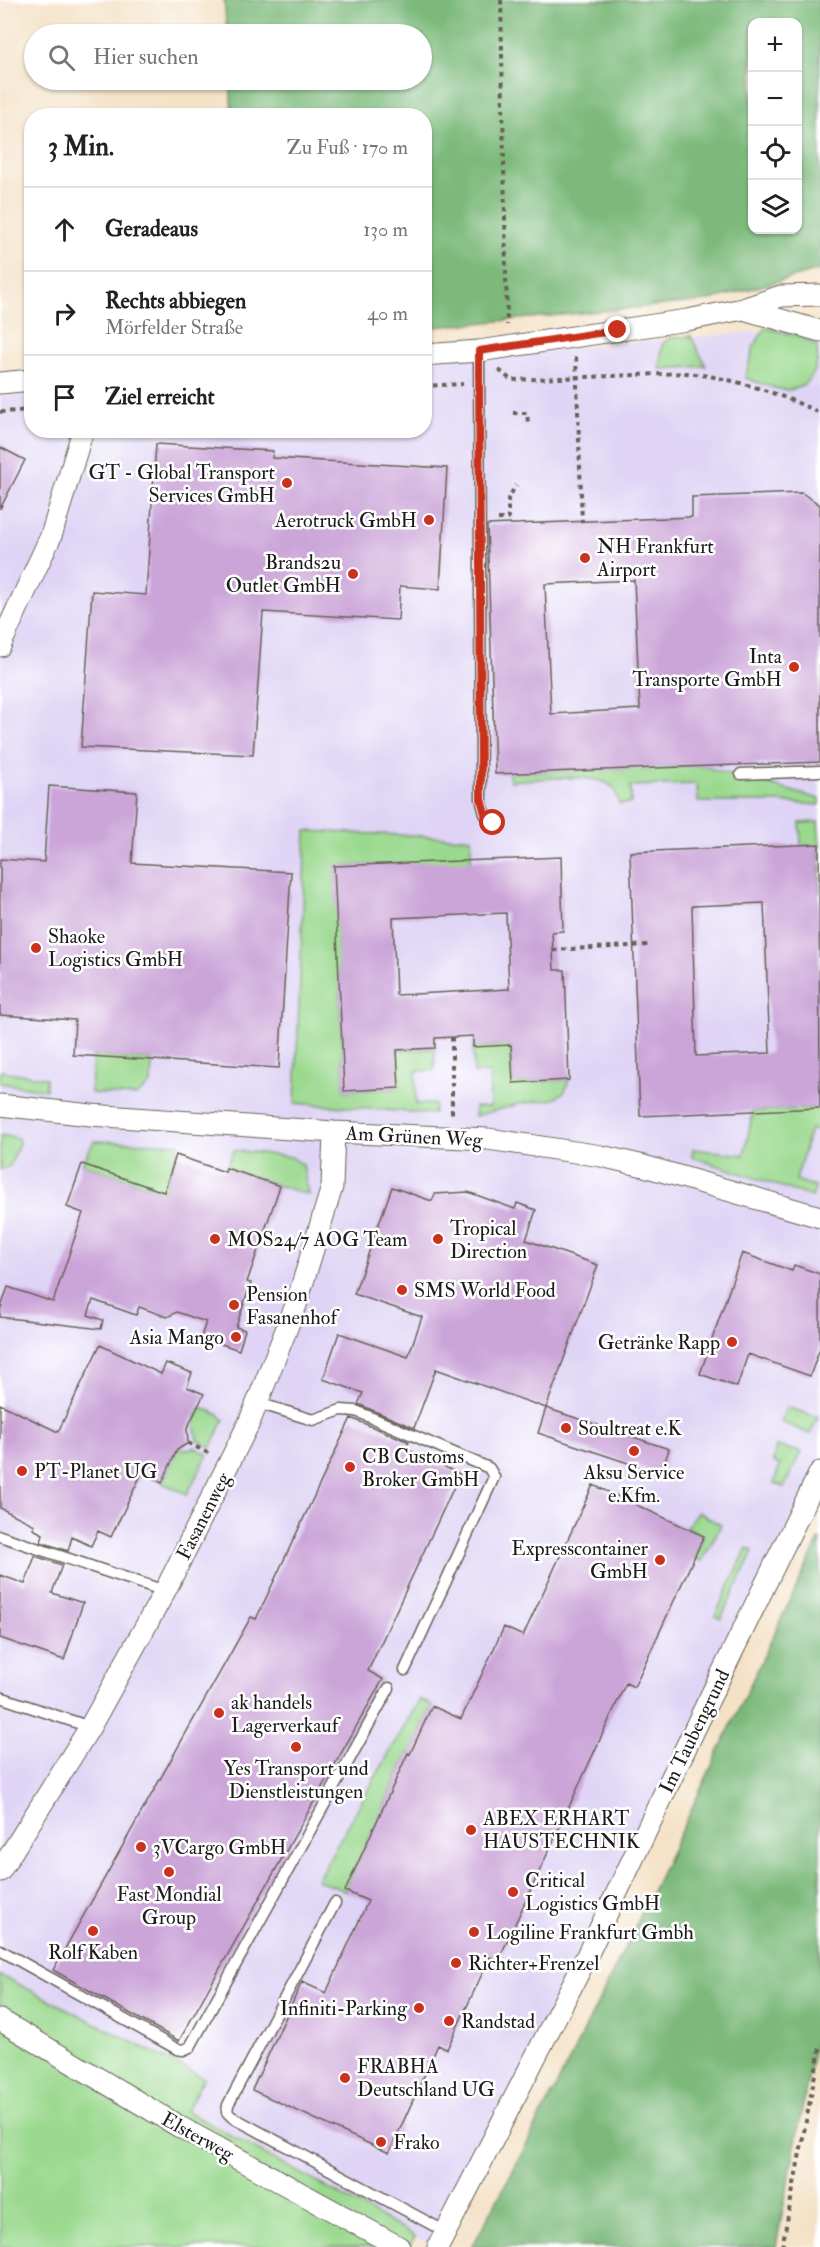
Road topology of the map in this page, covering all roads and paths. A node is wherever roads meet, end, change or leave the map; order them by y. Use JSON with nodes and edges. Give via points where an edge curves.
{"nodes":[{"id":1,"x":501,"y":0,"type":"edge"},
{"id":2,"x":820,"y":295,"type":"edge"},
{"id":3,"x":742,"y":309,"type":"junction"},
{"id":4,"x":820,"y":331,"type":"edge"},
{"id":5,"x":508,"y":347,"type":"junction"},
{"id":6,"x":479,"y":351,"type":"junction"},
{"id":7,"x":432,"y":354,"type":"edge"},
{"id":8,"x":576,"y":376,"type":"junction"},
{"id":9,"x":24,"y":381,"type":"edge"},
{"id":10,"x":0,"y":382,"type":"edge"},
{"id":11,"x":24,"y":410,"type":"edge"},
{"id":12,"x":0,"y":412,"type":"edge"},
{"id":13,"x":513,"y":413,"type":"dead end"},
{"id":14,"x":820,"y":413,"type":"edge"},
{"id":15,"x":528,"y":422,"type":"dead end"},
{"id":16,"x":81,"y":438,"type":"edge"},
{"id":17,"x":516,"y":485,"type":"dead end"},
{"id":18,"x":479,"y":520,"type":"junction"},
{"id":19,"x":582,"y":522,"type":"dead end"},
{"id":20,"x":0,"y":646,"type":"edge"},
{"id":21,"x":820,"y":771,"type":"edge"},
{"id":22,"x":741,"y":774,"type":"dead end"},
{"id":23,"x":493,"y":823,"type":"dead end"},
{"id":24,"x":649,"y":945,"type":"dead end"},
{"id":25,"x":553,"y":950,"type":"dead end"},
{"id":26,"x":452,"y":1037,"type":"dead end"},
{"id":27,"x":0,"y":1105,"type":"edge"},
{"id":28,"x":334,"y":1132,"type":"junction"},
{"id":29,"x":452,"y":1137,"type":"junction"},
{"id":30,"x":820,"y":1217,"type":"edge"},
{"id":31,"x":258,"y":1402,"type":"junction"},
{"id":32,"x":820,"y":1472,"type":"edge"},
{"id":33,"x":0,"y":1536,"type":"edge"},
{"id":34,"x":165,"y":1591,"type":"junction"},
{"id":35,"x":405,"y":1670,"type":"dead end"},
{"id":36,"x":389,"y":1688,"type":"dead end"},
{"id":37,"x":0,"y":1697,"type":"edge"},
{"id":38,"x":90,"y":1727,"type":"junction"},
{"id":39,"x":0,"y":1871,"type":"edge"},
{"id":40,"x":335,"y":1903,"type":"dead end"},
{"id":41,"x":0,"y":1950,"type":"edge"},
{"id":42,"x":0,"y":2020,"type":"edge"},
{"id":43,"x":820,"y":2048,"type":"edge"},
{"id":44,"x":442,"y":2240,"type":"edge"},
{"id":45,"x":399,"y":2247,"type":"edge"},
{"id":46,"x":782,"y":2247,"type":"edge"}],
"edges":[{"from":1,"to":5,"type":"path"},
{"from":2,"to":3,"type":"street","via":[[781,296]]},
{"from":3,"to":4,"type":"street"},
{"from":3,"to":5,"type":"street"},
{"from":5,"to":6,"type":"street"},
{"from":6,"to":7,"type":"street"},
{"from":6,"to":8,"type":"path","via":[[511,380]]},
{"from":6,"to":18,"type":"lane"},
{"from":8,"to":14,"type":"path","via":[[709,375],[766,389]]},
{"from":8,"to":19,"type":"path"},
{"from":9,"to":10,"type":"street"},
{"from":11,"to":12,"type":"path"},
{"from":13,"to":15,"type":"path","via":[[527,413]]},
{"from":16,"to":20,"type":"street","via":[[51,536]]},
{"from":17,"to":18,"type":"path","via":[[508,499],[508,519]]},
{"from":18,"to":23,"type":"lane","via":[[481,799],[485,814]]},
{"from":21,"to":22,"type":"lane"},
{"from":24,"to":25,"type":"path"},
{"from":26,"to":29,"type":"path"},
{"from":27,"to":28,"type":"street","name":"Am Grünen Weg"},
{"from":28,"to":29,"type":"street","name":"Am Grünen Weg"},
{"from":28,"to":31,"type":"street","name":"Fasanenweg","via":[[332,1188],[296,1305]]},
{"from":29,"to":30,"type":"street","name":"Am Grünen Weg","via":[[601,1156]]},
{"from":31,"to":34,"type":"street","name":"Fasanenweg"},
{"from":31,"to":35,"type":"lane","via":[[313,1420],[340,1410],[356,1411],[492,1472],[494,1477]]},
{"from":32,"to":44,"type":"street","name":"Im Taubengrund","via":[[582,1966]]},
{"from":33,"to":34,"type":"lane"},
{"from":34,"to":38,"type":"street","name":"Fasanenweg"},
{"from":36,"to":41,"type":"lane","via":[[190,2047],[177,2049]]},
{"from":37,"to":38,"type":"lane"},
{"from":38,"to":39,"type":"street","name":"Fasanenweg"},
{"from":40,"to":44,"type":"lane","via":[[227,2112]]},
{"from":42,"to":45,"type":"street","name":"Elsterweg","via":[[180,2127]]},
{"from":43,"to":46,"type":"path"}]}
